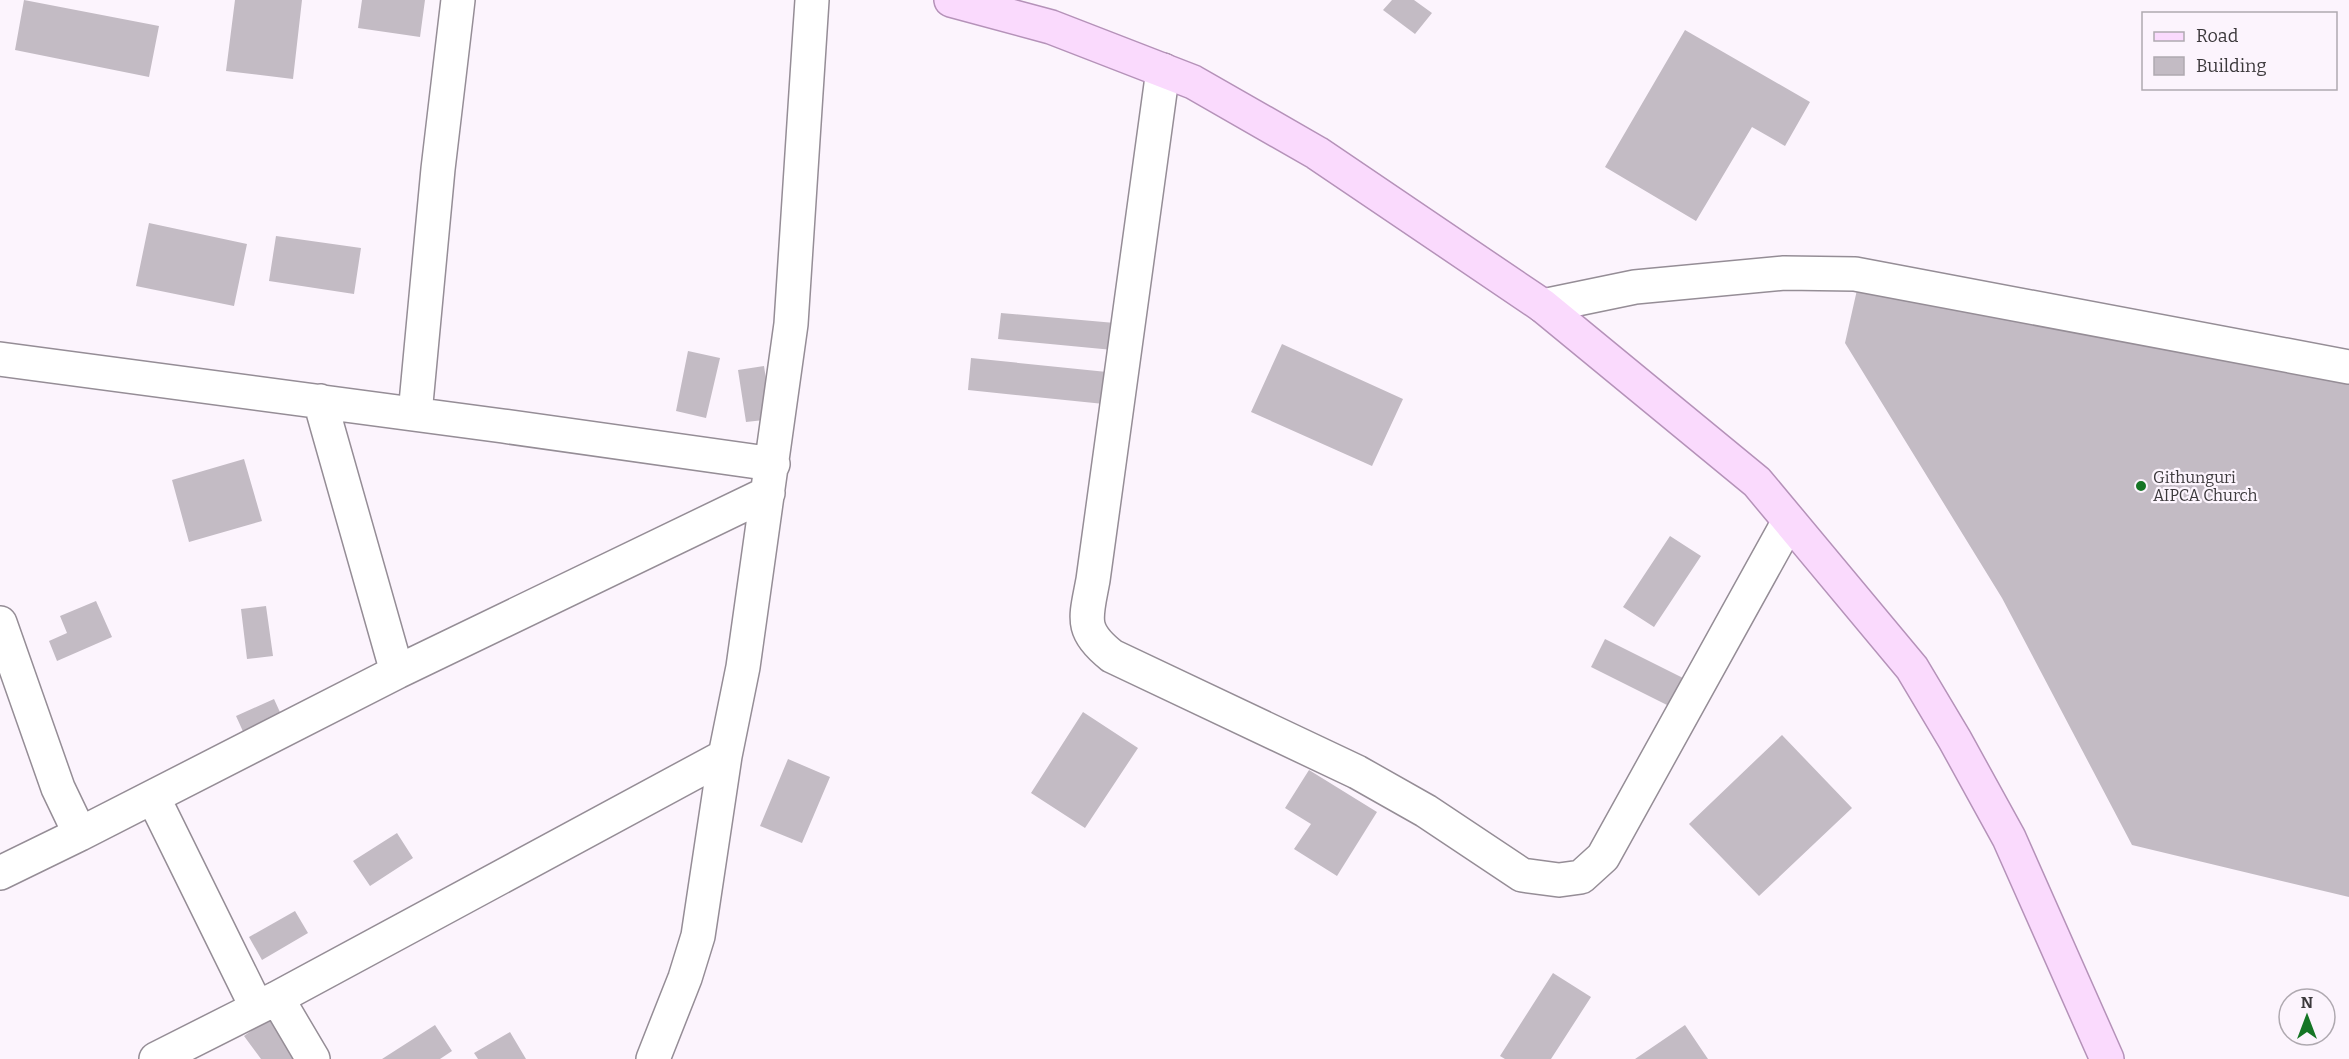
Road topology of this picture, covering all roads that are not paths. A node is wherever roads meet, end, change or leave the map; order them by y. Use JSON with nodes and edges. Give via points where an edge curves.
{"nodes":[{"id":1,"x":458,"y":0,"type":"edge"},
{"id":2,"x":812,"y":0,"type":"edge"},
{"id":3,"x":951,"y":0,"type":"edge"},
{"id":4,"x":1163,"y":70,"type":"junction"},
{"id":5,"x":1543,"y":306,"type":"junction"},
{"id":6,"x":0,"y":359,"type":"edge"},
{"id":7,"x":2349,"y":367,"type":"edge"},
{"id":8,"x":320,"y":402,"type":"junction"},
{"id":9,"x":415,"y":414,"type":"junction"},
{"id":10,"x":770,"y":479,"type":"junction"},
{"id":11,"x":1789,"y":521,"type":"junction"},
{"id":12,"x":0,"y":623,"type":"edge"},
{"id":13,"x":397,"y":672,"type":"junction"},
{"id":14,"x":725,"y":756,"type":"junction"},
{"id":15,"x":153,"y":797,"type":"junction"},
{"id":16,"x":80,"y":834,"type":"junction"},
{"id":17,"x":0,"y":873,"type":"edge"},
{"id":18,"x":267,"y":1003,"type":"junction"},
{"id":19,"x":156,"y":1059,"type":"edge"},
{"id":20,"x":313,"y":1059,"type":"edge"},
{"id":21,"x":653,"y":1059,"type":"edge"},
{"id":22,"x":2107,"y":1059,"type":"edge"}],
"edges":[{"from":1,"to":9,"type":"street"},
{"from":2,"to":10,"type":"street","via":[[791,324]]},
{"from":3,"to":4,"type":"main road","via":[[1051,27]]},
{"from":4,"to":5,"type":"main road","via":[[1193,82],[1317,153]]},
{"from":4,"to":11,"type":"street","via":[[1087,614],[1089,633],[1112,656],[1357,772],[1426,811],[1522,875],[1559,880],[1581,877],[1603,857]]},
{"from":5,"to":7,"type":"street","via":[[1646,286],[1784,273],[1856,274]]},
{"from":5,"to":11,"type":"main road","via":[[1757,482]]},
{"from":6,"to":8,"type":"street"},
{"from":8,"to":9,"type":"street"},
{"from":8,"to":13,"type":"street"},
{"from":9,"to":10,"type":"street"},
{"from":10,"to":13,"type":"street"},
{"from":10,"to":14,"type":"street","via":[[743,668]]},
{"from":11,"to":22,"type":"main road","via":[[1912,668],[1956,740],[2009,838]]},
{"from":12,"to":16,"type":"street","via":[[58,788]]},
{"from":13,"to":15,"type":"street"},
{"from":14,"to":18,"type":"street"},
{"from":14,"to":21,"type":"street","via":[[698,936]]},
{"from":15,"to":16,"type":"street"},
{"from":15,"to":18,"type":"street"},
{"from":16,"to":17,"type":"street"},
{"from":18,"to":19,"type":"street"},
{"from":18,"to":20,"type":"street"}]}
